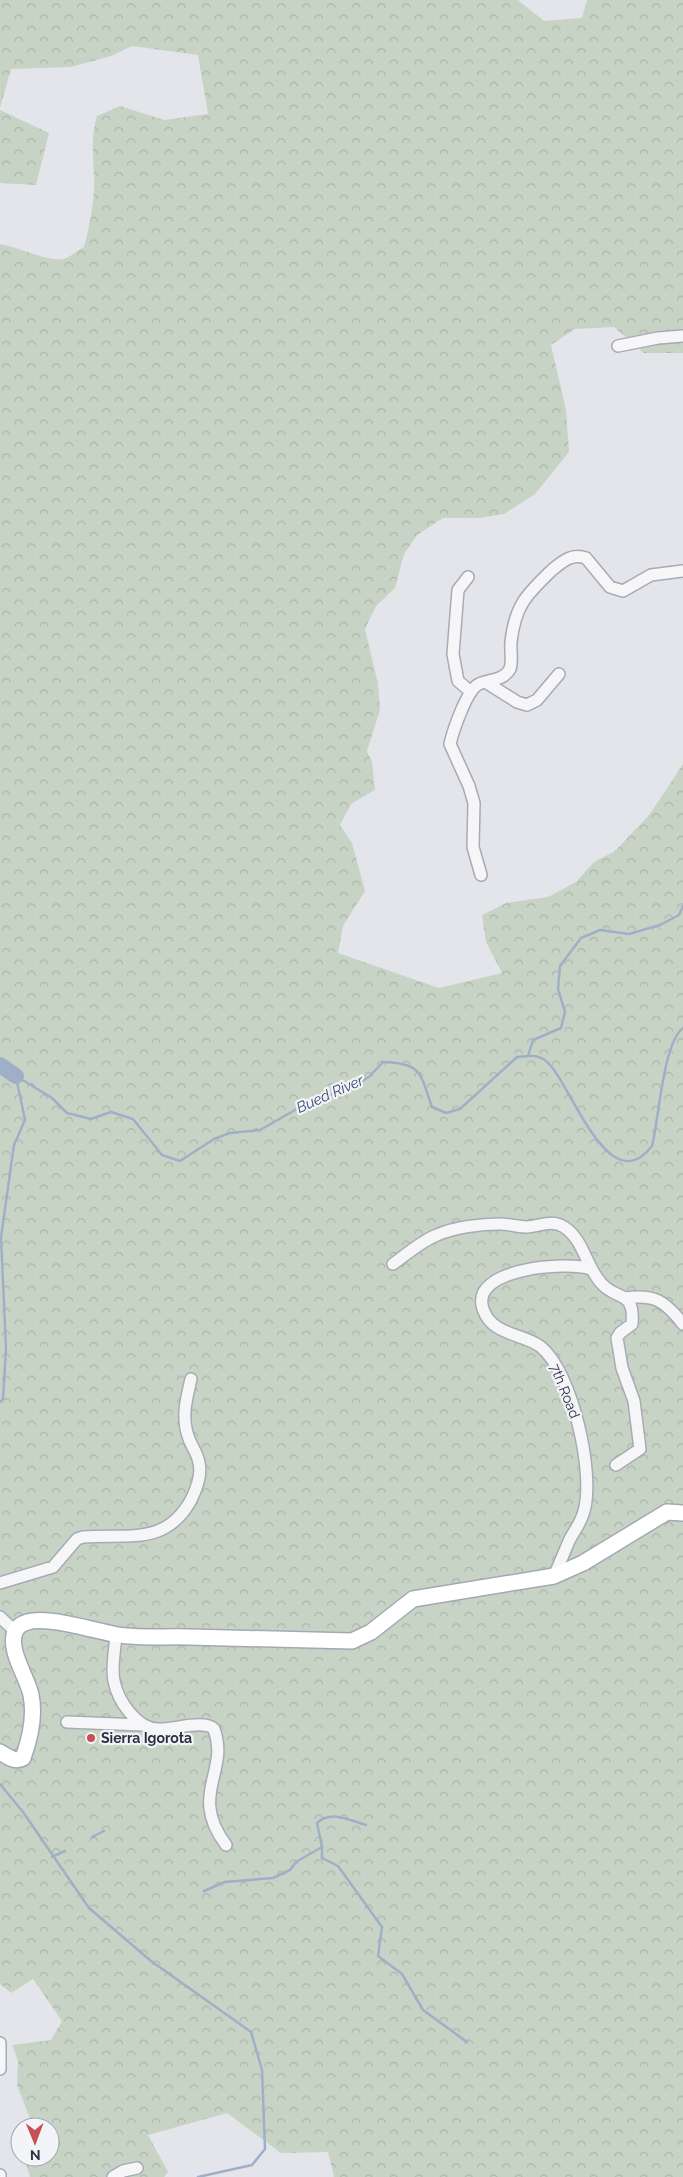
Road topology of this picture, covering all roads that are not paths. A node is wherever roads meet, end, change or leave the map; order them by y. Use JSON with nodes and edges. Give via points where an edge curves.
{"nodes":[{"id":1,"x":683,"y":336,"type":"edge"},
{"id":2,"x":618,"y":346,"type":"dead end"},
{"id":3,"x":683,"y":571,"type":"edge"},
{"id":4,"x":468,"y":577,"type":"dead end"},
{"id":5,"x":559,"y":674,"type":"dead end"},
{"id":6,"x":487,"y":682,"type":"junction"},
{"id":7,"x":471,"y":692,"type":"junction"},
{"id":8,"x":481,"y":875,"type":"dead end"},
{"id":9,"x":392,"y":1264,"type":"dead end"},
{"id":10,"x":591,"y":1269,"type":"junction"},
{"id":11,"x":625,"y":1298,"type":"junction"},
{"id":12,"x":683,"y":1324,"type":"edge"},
{"id":13,"x":191,"y":1379,"type":"dead end"},
{"id":14,"x":616,"y":1465,"type":"dead end"},
{"id":15,"x":683,"y":1513,"type":"edge"},
{"id":16,"x":554,"y":1576,"type":"junction"},
{"id":17,"x":0,"y":1583,"type":"edge"},
{"id":18,"x":0,"y":1617,"type":"edge"},
{"id":19,"x":15,"y":1631,"type":"junction"},
{"id":20,"x":116,"y":1635,"type":"junction"},
{"id":21,"x":67,"y":1722,"type":"dead end"},
{"id":22,"x":142,"y":1725,"type":"junction"},
{"id":23,"x":0,"y":1752,"type":"edge"},
{"id":24,"x":226,"y":1845,"type":"dead end"},
{"id":25,"x":0,"y":2043,"type":"edge"},
{"id":26,"x":0,"y":2070,"type":"edge"},
{"id":27,"x":137,"y":2168,"type":"dead end"},
{"id":28,"x":113,"y":2177,"type":"edge"}],
"edges":[{"from":1,"to":2,"type":"street"},
{"from":3,"to":6,"type":"street","via":[[651,575],[623,591],[610,587],[586,558],[569,557],[525,596],[516,616],[510,669],[507,674]]},
{"from":4,"to":7,"type":"street","via":[[458,590],[453,654],[458,681]]},
{"from":5,"to":6,"type":"street","via":[[537,700],[527,705]]},
{"from":6,"to":7,"type":"street","via":[[478,684]]},
{"from":7,"to":8,"type":"street","via":[[450,745],[464,772],[474,803],[473,848]]},
{"from":9,"to":10,"type":"street","via":[[436,1235],[453,1230],[491,1224],[528,1227],[555,1223],[573,1235]]},
{"from":10,"to":11,"type":"street","via":[[606,1288]]},
{"from":10,"to":16,"type":"street","name":"7th Road","via":[[576,1266],[508,1274],[496,1278],[483,1295],[482,1307],[494,1326],[539,1346],[550,1355],[558,1368],[580,1430],[586,1468],[585,1509]]},
{"from":11,"to":12,"type":"street","via":[[648,1297],[666,1304]]},
{"from":11,"to":14,"type":"street","via":[[632,1312],[632,1324],[617,1338],[622,1368],[634,1401],[640,1449]]},
{"from":13,"to":17,"type":"street","via":[[185,1429],[200,1464],[200,1473],[192,1497],[178,1520],[147,1535],[83,1537],[53,1566]]},
{"from":15,"to":16,"type":"main road","via":[[667,1512],[583,1563]]},
{"from":16,"to":20,"type":"main road","via":[[413,1599],[371,1632],[352,1642]]},
{"from":18,"to":19,"type":"street"},
{"from":19,"to":20,"type":"main road","via":[[33,1620]]},
{"from":19,"to":23,"type":"main road","via":[[17,1661],[31,1694],[30,1737],[20,1760]]},
{"from":20,"to":22,"type":"street","via":[[114,1682],[122,1699]]},
{"from":21,"to":22,"type":"street"},
{"from":22,"to":24,"type":"street","via":[[156,1730],[206,1724],[214,1729],[217,1755],[209,1791],[209,1812]]},
{"from":25,"to":26,"type":"street"},
{"from":27,"to":28,"type":"street"}]}
